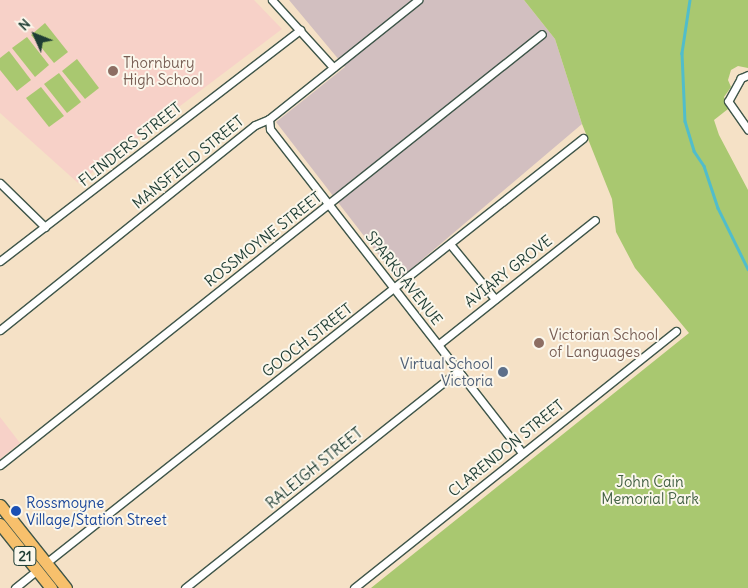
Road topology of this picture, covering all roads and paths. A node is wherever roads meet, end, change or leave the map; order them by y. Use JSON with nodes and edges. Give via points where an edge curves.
{"nodes":[{"id":1,"x":272,"y":0,"type":"edge"},
{"id":2,"x":418,"y":0,"type":"edge"},
{"id":3,"x":300,"y":30,"type":"junction"},
{"id":4,"x":542,"y":34,"type":"dead end"},
{"id":5,"x":333,"y":68,"type":"junction"},
{"id":6,"x":745,"y":76,"type":"edge"},
{"id":7,"x":269,"y":119,"type":"junction"},
{"id":8,"x":748,"y":130,"type":"edge"},
{"id":9,"x":583,"y":138,"type":"dead end"},
{"id":10,"x":0,"y":183,"type":"edge"},
{"id":11,"x":328,"y":204,"type":"junction"},
{"id":12,"x":595,"y":220,"type":"dead end"},
{"id":13,"x":44,"y":227,"type":"junction"},
{"id":14,"x":450,"y":244,"type":"junction"},
{"id":15,"x":0,"y":261,"type":"edge"},
{"id":16,"x":395,"y":288,"type":"junction"},
{"id":17,"x":494,"y":300,"type":"junction"},
{"id":18,"x":0,"y":330,"type":"edge"},
{"id":19,"x":676,"y":331,"type":"dead end"},
{"id":20,"x":439,"y":344,"type":"junction"},
{"id":21,"x":459,"y":370,"type":"junction"},
{"id":22,"x":522,"y":453,"type":"junction"},
{"id":23,"x":0,"y":465,"type":"edge"},
{"id":24,"x":0,"y":504,"type":"edge"},
{"id":25,"x":0,"y":524,"type":"edge"},
{"id":26,"x":41,"y":567,"type":"junction"},
{"id":27,"x":15,"y":588,"type":"edge"},
{"id":28,"x":51,"y":588,"type":"edge"},
{"id":29,"x":66,"y":588,"type":"edge"},
{"id":30,"x":185,"y":588,"type":"edge"},
{"id":31,"x":354,"y":588,"type":"edge"}],
"edges":[{"from":1,"to":3,"type":"street"},
{"from":2,"to":5,"type":"street","name":"MANSFIELD STREET"},
{"from":3,"to":5,"type":"street"},
{"from":3,"to":13,"type":"street","name":"FLINDERS STREET"},
{"from":4,"to":11,"type":"street","name":"ROSSMOYNE STREET"},
{"from":5,"to":7,"type":"street","name":"MANSFIELD STREET"},
{"from":6,"to":8,"type":"street","via":[[728,101]]},
{"from":7,"to":11,"type":"street","name":"SPARKS AVENUE","via":[[270,129]]},
{"from":7,"to":18,"type":"street","name":"MANSFIELD STREET","via":[[255,125]]},
{"from":9,"to":14,"type":"street","name":"GOOCH STREET"},
{"from":10,"to":13,"type":"street","via":[[38,217]]},
{"from":11,"to":16,"type":"street","name":"SPARKS AVENUE"},
{"from":11,"to":23,"type":"street","name":"ROSSMOYNE STREET"},
{"from":12,"to":17,"type":"street","name":"AVIARY GROVE"},
{"from":13,"to":15,"type":"street","name":"FLINDERS STREET"},
{"from":14,"to":16,"type":"street","name":"GOOCH STREET"},
{"from":14,"to":17,"type":"street"},
{"from":16,"to":20,"type":"street","name":"SPARKS AVENUE"},
{"from":16,"to":26,"type":"street","name":"GOOCH STREET"},
{"from":17,"to":20,"type":"street","name":"AVIARY GROVE"},
{"from":19,"to":22,"type":"street","name":"CLARENDON STREET"},
{"from":20,"to":21,"type":"street","name":"SPARKS AVENUE"},
{"from":21,"to":22,"type":"street","name":"SPARKS AVENUE"},
{"from":21,"to":30,"type":"street","name":"RALEIGH STREET"},
{"from":22,"to":31,"type":"street","name":"CLARENDON STREET"},
{"from":24,"to":26,"type":"main road","number":"21"},
{"from":25,"to":26,"type":"main road","number":"21"},
{"from":26,"to":27,"type":"street","name":"GOOCH STREET"},
{"from":26,"to":28,"type":"main road","number":"21"},
{"from":26,"to":29,"type":"main road","number":"21"}]}
